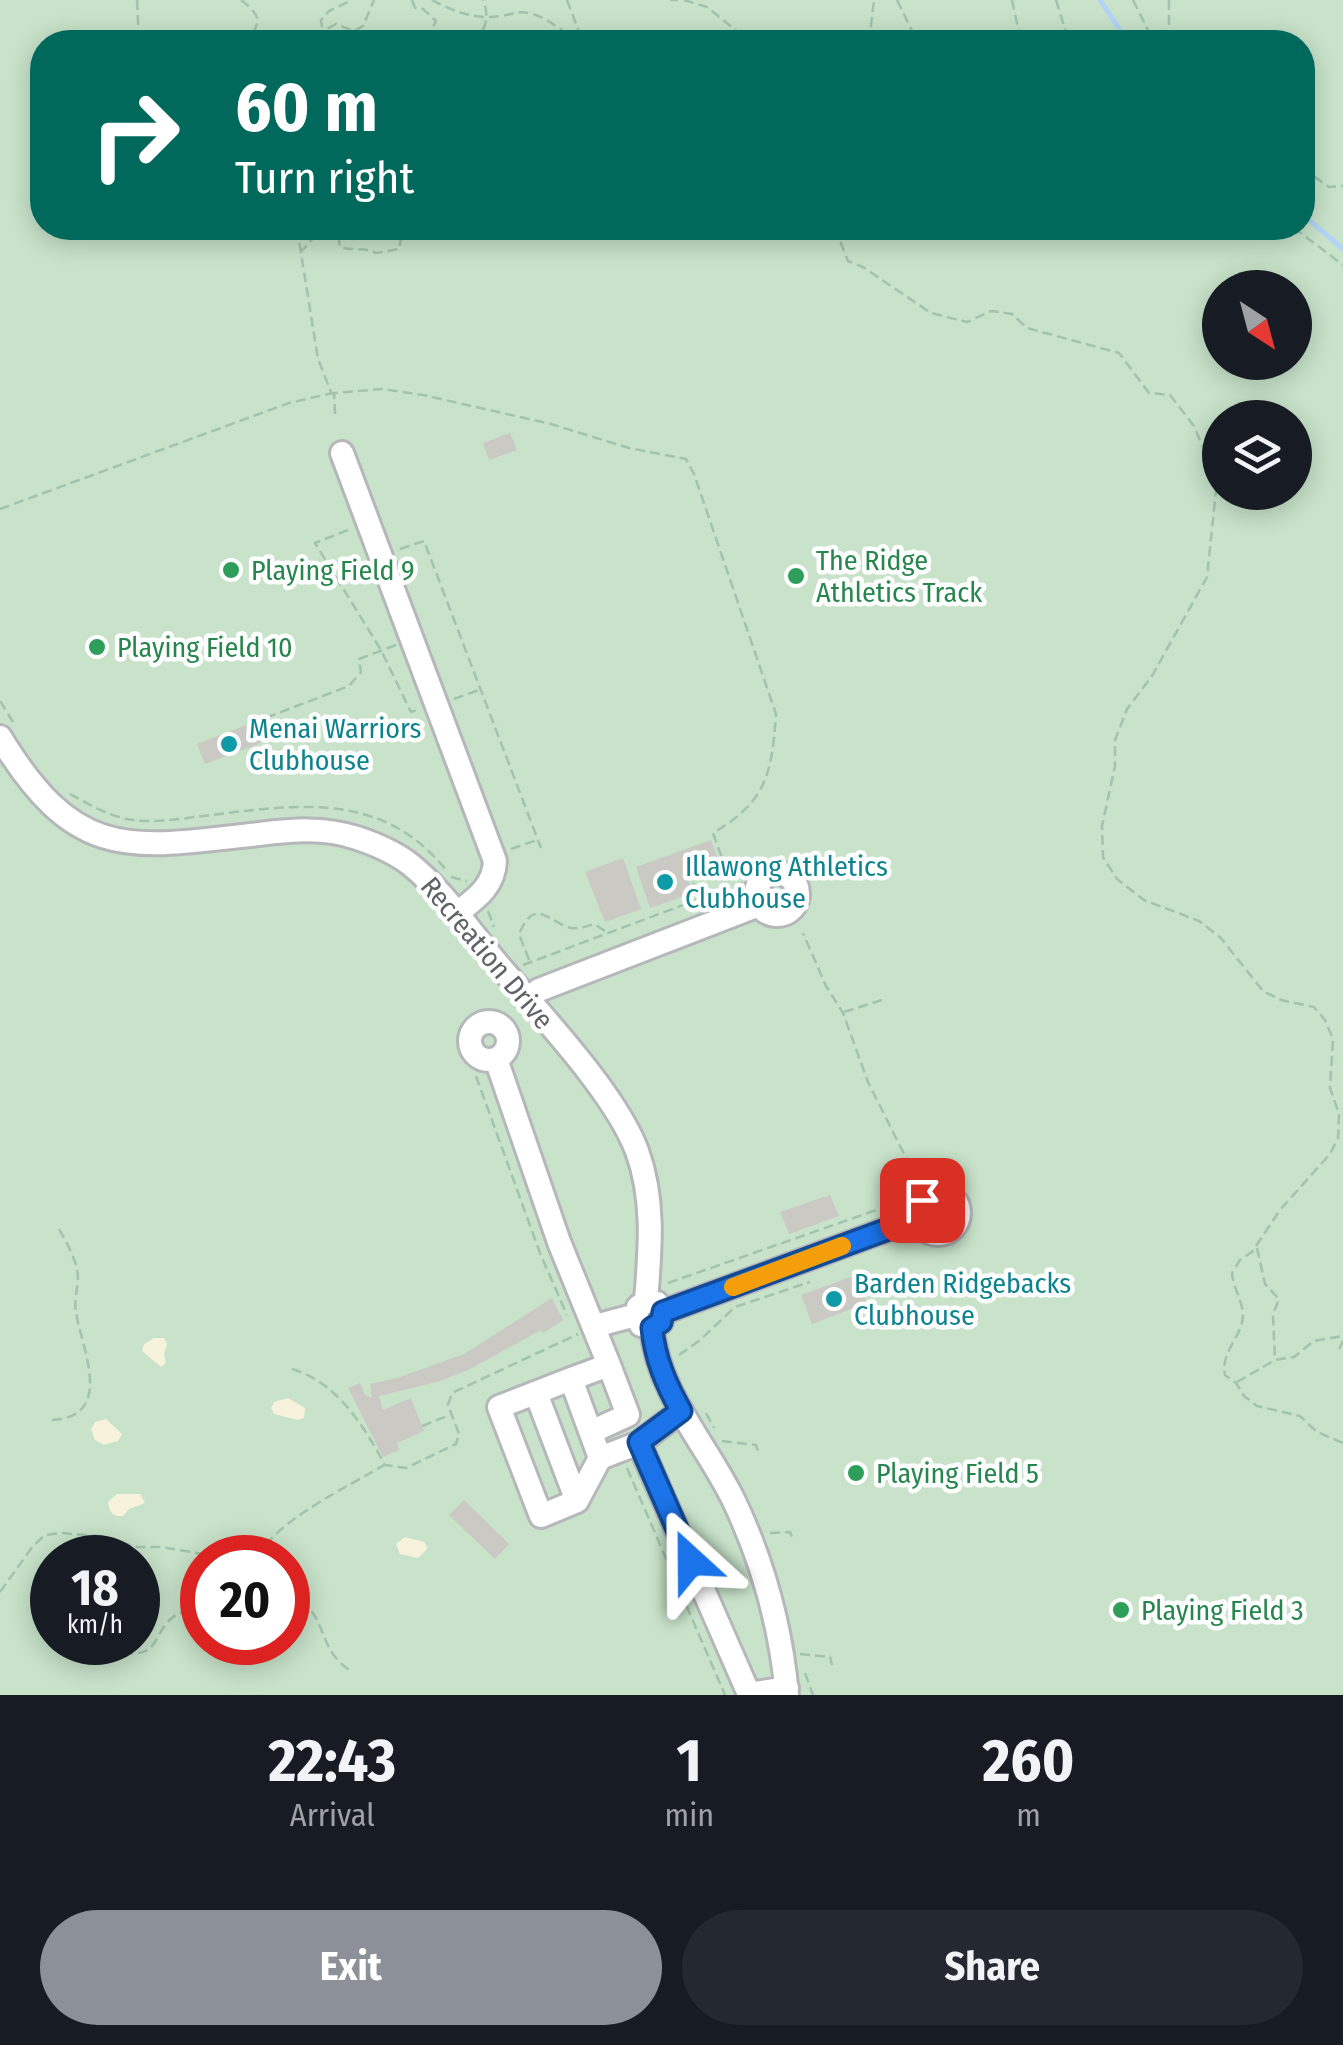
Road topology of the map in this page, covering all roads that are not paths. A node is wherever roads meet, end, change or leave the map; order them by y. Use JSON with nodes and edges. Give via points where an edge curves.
{"nodes":[{"id":1,"x":342,"y":453,"type":"dead end"},
{"id":2,"x":7,"y":731,"type":"edge"},
{"id":3,"x":760,"y":906,"type":"dead end"},
{"id":4,"x":456,"y":914,"type":"junction"},
{"id":5,"x":527,"y":1000,"type":"junction"},
{"id":6,"x":496,"y":1059,"type":"dead end"},
{"id":7,"x":918,"y":1218,"type":"dead end"},
{"id":8,"x":649,"y":1314,"type":"junction"},
{"id":9,"x":596,"y":1326,"type":"junction"},
{"id":10,"x":609,"y":1365,"type":"junction"},
{"id":11,"x":571,"y":1379,"type":"junction"},
{"id":12,"x":536,"y":1393,"type":"junction"},
{"id":13,"x":692,"y":1410,"type":"junction"},
{"id":14,"x":591,"y":1432,"type":"junction"},
{"id":15,"x":643,"y":1452,"type":"junction"},
{"id":16,"x":600,"y":1458,"type":"junction"},
{"id":17,"x":577,"y":1501,"type":"junction"},
{"id":18,"x":787,"y":1692,"type":"edge"}],
"edges":[{"from":1,"to":4,"type":"street","via":[[493,856],[494,876]]},
{"from":2,"to":4,"type":"street","name":"Recreation Drive","via":[[30,784],[48,804],[106,839],[167,845],[328,831],[410,864]]},
{"from":3,"to":5,"type":"street"},
{"from":4,"to":5,"type":"street","name":"Recreation Drive"},
{"from":5,"to":8,"type":"street","name":"Recreation Drive","via":[[603,1092],[636,1150],[650,1206]]},
{"from":6,"to":9,"type":"street","via":[[559,1242]]},
{"from":7,"to":8,"type":"street"},
{"from":8,"to":9,"type":"street"},
{"from":8,"to":13,"type":"street","name":"Recreation Drive","via":[[664,1380]]},
{"from":9,"to":10,"type":"street"},
{"from":10,"to":11,"type":"street"},
{"from":10,"to":14,"type":"street","via":[[628,1415]]},
{"from":11,"to":12,"type":"street"},
{"from":11,"to":14,"type":"street"},
{"from":12,"to":17,"type":"street"},
{"from":12,"to":17,"type":"street","via":[[499,1407],[541,1516]]},
{"from":13,"to":15,"type":"street"},
{"from":13,"to":18,"type":"street","name":"Recreation Drive","via":[[753,1544],[780,1638]]},
{"from":14,"to":16,"type":"street"},
{"from":15,"to":16,"type":"street"},
{"from":15,"to":18,"type":"street","via":[[750,1694]]},
{"from":16,"to":17,"type":"street"}]}
